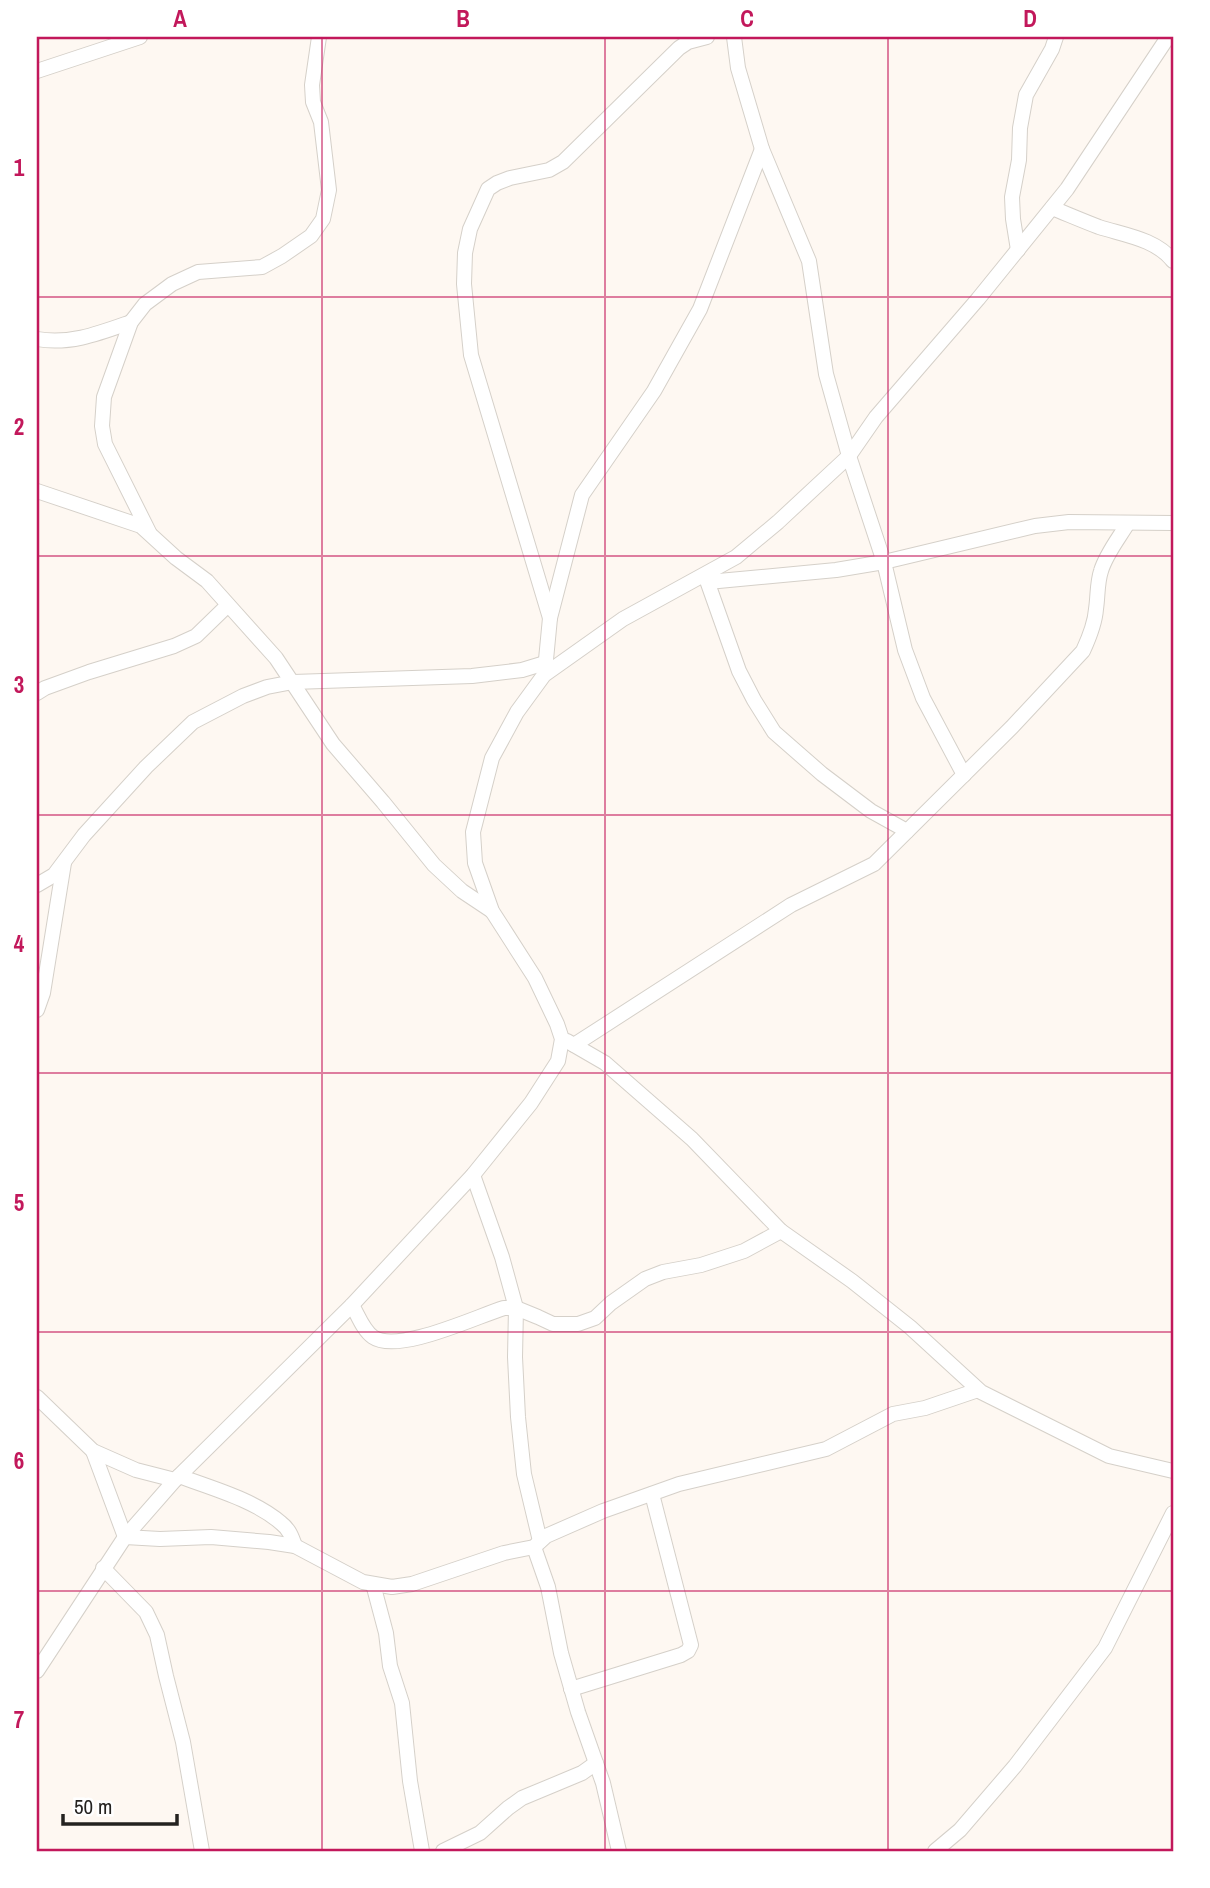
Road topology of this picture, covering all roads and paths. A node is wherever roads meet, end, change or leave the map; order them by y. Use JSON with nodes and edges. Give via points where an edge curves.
{"nodes":[{"id":1,"x":140,"y":37,"type":"edge"},
{"id":2,"x":319,"y":37,"type":"edge"},
{"id":3,"x":707,"y":37,"type":"edge"},
{"id":4,"x":734,"y":37,"type":"edge"},
{"id":5,"x":1056,"y":37,"type":"edge"},
{"id":6,"x":1168,"y":37,"type":"edge"},
{"id":7,"x":37,"y":72,"type":"edge"},
{"id":8,"x":762,"y":149,"type":"junction"},
{"id":9,"x":1052,"y":208,"type":"junction"},
{"id":10,"x":1018,"y":250,"type":"junction"},
{"id":11,"x":1173,"y":261,"type":"edge"},
{"id":12,"x":131,"y":322,"type":"junction"},
{"id":13,"x":37,"y":339,"type":"edge"},
{"id":14,"x":849,"y":456,"type":"junction"},
{"id":15,"x":37,"y":491,"type":"edge"},
{"id":16,"x":1128,"y":523,"type":"junction"},
{"id":17,"x":1173,"y":523,"type":"edge"},
{"id":18,"x":149,"y":532,"type":"junction"},
{"id":19,"x":884,"y":562,"type":"junction"},
{"id":20,"x":706,"y":578,"type":"junction"},
{"id":21,"x":228,"y":605,"type":"junction"},
{"id":22,"x":550,"y":618,"type":"junction"},
{"id":23,"x":545,"y":669,"type":"junction"},
{"id":24,"x":293,"y":682,"type":"junction"},
{"id":25,"x":37,"y":693,"type":"edge"},
{"id":26,"x":964,"y":775,"type":"junction"},
{"id":27,"x":908,"y":831,"type":"junction"},
{"id":28,"x":64,"y":861,"type":"junction"},
{"id":29,"x":37,"y":885,"type":"edge"},
{"id":30,"x":492,"y":911,"type":"junction"},
{"id":31,"x":37,"y":1010,"type":"edge"},
{"id":32,"x":568,"y":1042,"type":"junction"},
{"id":33,"x":472,"y":1175,"type":"junction"},
{"id":34,"x":781,"y":1231,"type":"junction"},
{"id":35,"x":352,"y":1305,"type":"junction"},
{"id":36,"x":516,"y":1308,"type":"junction"},
{"id":37,"x":978,"y":1390,"type":"junction"},
{"id":38,"x":37,"y":1398,"type":"edge"},
{"id":39,"x":93,"y":1451,"type":"junction"},
{"id":40,"x":1173,"y":1471,"type":"edge"},
{"id":41,"x":177,"y":1478,"type":"junction"},
{"id":42,"x":652,"y":1494,"type":"junction"},
{"id":43,"x":1173,"y":1513,"type":"edge"},
{"id":44,"x":125,"y":1537,"type":"junction"},
{"id":45,"x":537,"y":1544,"type":"junction"},
{"id":46,"x":295,"y":1546,"type":"junction"},
{"id":47,"x":103,"y":1568,"type":"junction"},
{"id":48,"x":373,"y":1584,"type":"junction"},
{"id":49,"x":37,"y":1671,"type":"edge"},
{"id":50,"x":571,"y":1689,"type":"junction"},
{"id":51,"x":596,"y":1763,"type":"junction"},
{"id":52,"x":202,"y":1851,"type":"edge"},
{"id":53,"x":422,"y":1851,"type":"edge"},
{"id":54,"x":443,"y":1851,"type":"edge"},
{"id":55,"x":619,"y":1851,"type":"edge"},
{"id":56,"x":935,"y":1851,"type":"edge"}],
"edges":[{"from":1,"to":7,"type":"street"},
{"from":2,"to":12,"type":"street","via":[[312,85],[329,190],[323,219],[311,236],[262,267],[198,272],[172,284],[145,304]]},
{"from":3,"to":22,"type":"street","via":[[679,48],[563,162],[488,189],[470,229],[464,284],[471,355]]},
{"from":4,"to":8,"type":"street","via":[[738,68]]},
{"from":5,"to":10,"type":"street","via":[[1026,95],[1020,128],[1012,197]]},
{"from":6,"to":9,"type":"street"},
{"from":8,"to":14,"type":"street","via":[[808,261],[826,374]]},
{"from":8,"to":22,"type":"street","via":[[700,309],[654,391],[582,495]]},
{"from":9,"to":10,"type":"street"},
{"from":9,"to":11,"type":"street","via":[[1151,243]]},
{"from":10,"to":14,"type":"street","via":[[876,417]]},
{"from":12,"to":13,"type":"street","via":[[60,342]]},
{"from":12,"to":18,"type":"street","via":[[104,397],[103,436]]},
{"from":14,"to":19,"type":"street"},
{"from":14,"to":20,"type":"street","via":[[778,522]]},
{"from":15,"to":18,"type":"street"},
{"from":16,"to":17,"type":"street"},
{"from":16,"to":19,"type":"street","via":[[1035,526]]},
{"from":16,"to":26,"type":"street","via":[[1101,570],[1096,611],[1083,651]]},
{"from":18,"to":21,"type":"street"},
{"from":19,"to":20,"type":"street","via":[[836,570]]},
{"from":19,"to":26,"type":"street","via":[[909,661]]},
{"from":20,"to":23,"type":"street","via":[[624,620]]},
{"from":20,"to":27,"type":"street","via":[[739,671],[774,732],[871,811]]},
{"from":21,"to":24,"type":"street"},
{"from":21,"to":25,"type":"street","via":[[196,636]]},
{"from":22,"to":23,"type":"street"},
{"from":23,"to":24,"type":"street"},
{"from":23,"to":30,"type":"street","via":[[492,758],[473,832],[475,863]]},
{"from":24,"to":28,"type":"street","via":[[243,696],[193,722],[146,767]]},
{"from":24,"to":30,"type":"street","via":[[333,744],[434,865]]},
{"from":26,"to":27,"type":"street"},
{"from":27,"to":32,"type":"street","via":[[874,864],[791,905]]},
{"from":28,"to":29,"type":"street","via":[[54,875]]},
{"from":28,"to":31,"type":"street"},
{"from":30,"to":32,"type":"street","via":[[535,978]]},
{"from":32,"to":33,"type":"street","via":[[531,1103]]},
{"from":32,"to":34,"type":"street","via":[[605,1063],[692,1139]]},
{"from":33,"to":35,"type":"street"},
{"from":33,"to":36,"type":"street"},
{"from":34,"to":36,"type":"street","via":[[744,1251],[645,1279],[595,1318],[578,1324],[553,1324]]},
{"from":34,"to":37,"type":"street","via":[[910,1327]]},
{"from":35,"to":36,"type":"street","via":[[372,1336],[384,1341],[407,1341]]},
{"from":35,"to":41,"type":"street"},
{"from":36,"to":45,"type":"street","via":[[522,1463]]},
{"from":37,"to":40,"type":"street","via":[[1109,1455]]},
{"from":37,"to":42,"type":"street","via":[[893,1414],[826,1449]]},
{"from":38,"to":39,"type":"street"},
{"from":39,"to":41,"type":"street","via":[[136,1471]]},
{"from":39,"to":44,"type":"street"},
{"from":41,"to":44,"type":"street"},
{"from":41,"to":46,"type":"street","via":[[255,1506],[281,1523]]},
{"from":42,"to":45,"type":"street","via":[[603,1511]]},
{"from":42,"to":50,"type":"street","via":[[691,1645],[681,1655]]},
{"from":43,"to":56,"type":"street","via":[[1105,1648],[1015,1766],[960,1830]]},
{"from":44,"to":46,"type":"street","via":[[211,1537]]},
{"from":44,"to":47,"type":"street"},
{"from":45,"to":48,"type":"street","via":[[412,1584]]},
{"from":45,"to":50,"type":"street"},
{"from":46,"to":48,"type":"street"},
{"from":47,"to":49,"type":"street"},
{"from":47,"to":52,"type":"street","via":[[146,1612],[157,1635],[183,1742]]},
{"from":48,"to":53,"type":"street","via":[[401,1703]]},
{"from":50,"to":51,"type":"street"},
{"from":51,"to":54,"type":"street","via":[[522,1798],[480,1833]]},
{"from":51,"to":55,"type":"street"}]}
